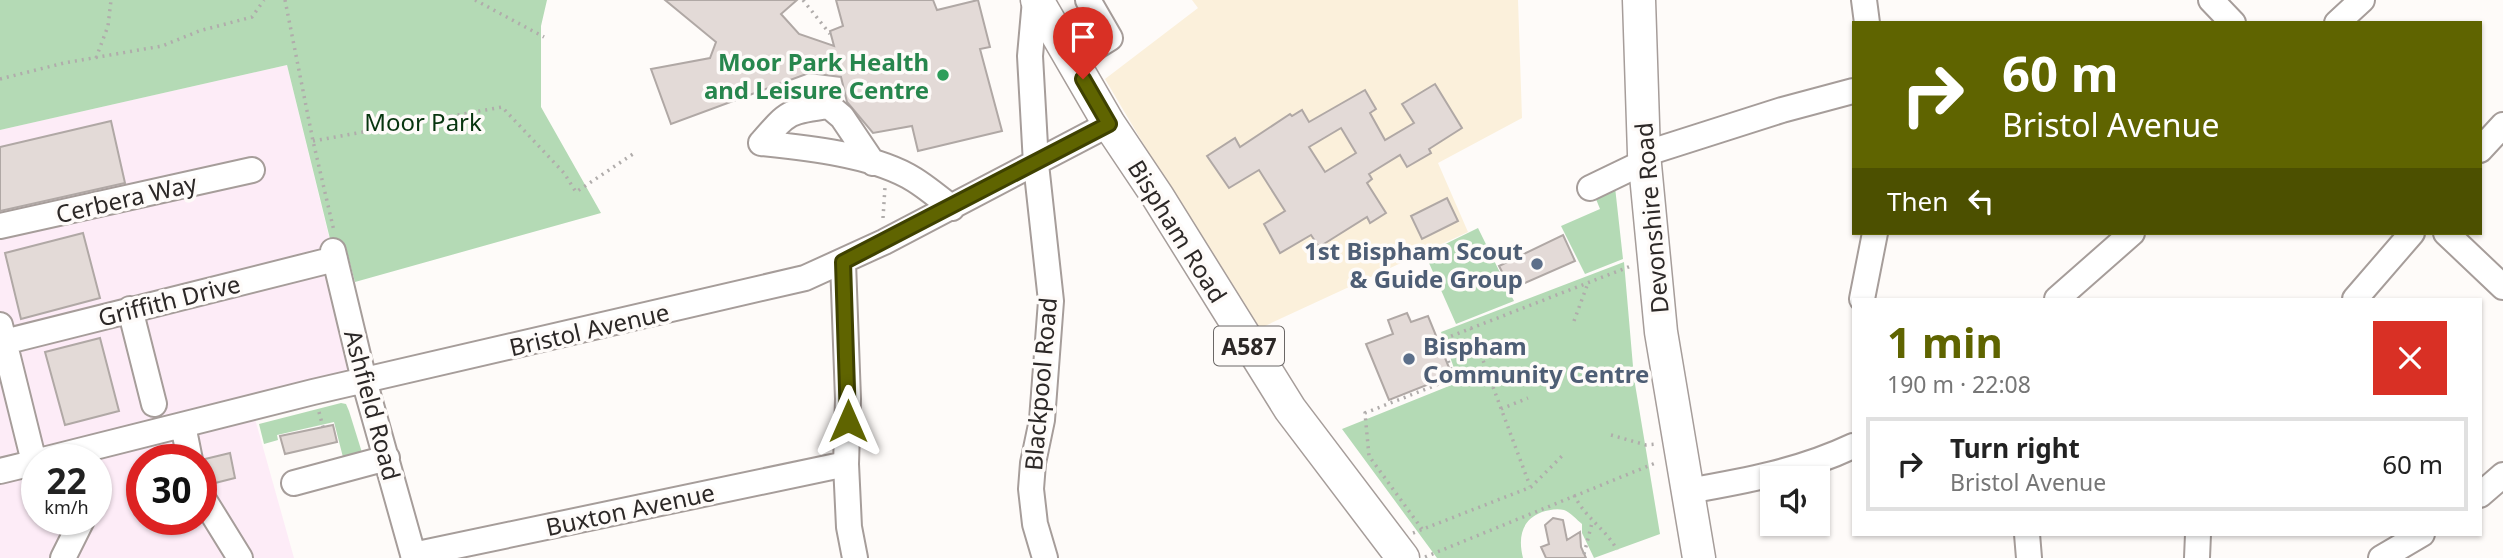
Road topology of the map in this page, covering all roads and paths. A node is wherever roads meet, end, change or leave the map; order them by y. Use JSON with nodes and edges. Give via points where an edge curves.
{"nodes":[{"id":1,"x":111,"y":0,"type":"edge"},
{"id":2,"x":264,"y":0,"type":"edge"},
{"id":3,"x":285,"y":0,"type":"edge"},
{"id":4,"x":475,"y":0,"type":"edge"},
{"id":5,"x":803,"y":0,"type":"edge"},
{"id":6,"x":1036,"y":0,"type":"edge"},
{"id":7,"x":1088,"y":0,"type":"edge"},
{"id":8,"x":1639,"y":0,"type":"edge"},
{"id":9,"x":1864,"y":0,"type":"edge"},
{"id":10,"x":2211,"y":0,"type":"edge"},
{"id":11,"x":2362,"y":0,"type":"edge"},
{"id":12,"x":1867,"y":21,"type":"edge"},
{"id":13,"x":2231,"y":21,"type":"edge"},
{"id":14,"x":2339,"y":21,"type":"edge"},
{"id":15,"x":830,"y":34,"type":"dead end"},
{"id":16,"x":544,"y":37,"type":"dead end"},
{"id":17,"x":96,"y":58,"type":"junction"},
{"id":18,"x":1073,"y":61,"type":"junction"},
{"id":19,"x":0,"y":79,"type":"edge"},
{"id":20,"x":1852,"y":91,"type":"edge"},
{"id":21,"x":1109,"y":124,"type":"junction"},
{"id":22,"x":2503,"y":125,"type":"edge"},
{"id":23,"x":313,"y":141,"type":"junction"},
{"id":24,"x":2482,"y":148,"type":"edge"},
{"id":25,"x":636,"y":152,"type":"dead end"},
{"id":26,"x":1644,"y":158,"type":"junction"},
{"id":27,"x":1036,"y":164,"type":"junction"},
{"id":28,"x":881,"y":166,"type":"joint"},
{"id":29,"x":252,"y":170,"type":"dead end"},
{"id":30,"x":1590,"y":188,"type":"dead end"},
{"id":31,"x":952,"y":208,"type":"junction"},
{"id":32,"x":0,"y":226,"type":"edge"},
{"id":33,"x":1875,"y":235,"type":"edge"},
{"id":34,"x":2130,"y":235,"type":"edge"},
{"id":35,"x":2410,"y":235,"type":"edge"},
{"id":36,"x":2448,"y":235,"type":"edge"},
{"id":37,"x":884,"y":242,"type":"junction"},
{"id":38,"x":334,"y":255,"type":"junction"},
{"id":39,"x":1653,"y":258,"type":"junction"},
{"id":40,"x":843,"y":262,"type":"junction"},
{"id":41,"x":1588,"y":282,"type":"junction"},
{"id":42,"x":2503,"y":287,"type":"edge"},
{"id":43,"x":1863,"y":298,"type":"edge"},
{"id":44,"x":2058,"y":298,"type":"edge"},
{"id":45,"x":2356,"y":298,"type":"edge"},
{"id":46,"x":130,"y":309,"type":"junction"},
{"id":47,"x":1574,"y":321,"type":"dead end"},
{"id":48,"x":1471,"y":328,"type":"junction"},
{"id":49,"x":1,"y":336,"type":"edge"},
{"id":50,"x":364,"y":380,"type":"junction"},
{"id":51,"x":1528,"y":398,"type":"dead end"},
{"id":52,"x":154,"y":404,"type":"dead end"},
{"id":53,"x":1501,"y":409,"type":"junction"},
{"id":54,"x":183,"y":425,"type":"junction"},
{"id":55,"x":1611,"y":435,"type":"dead end"},
{"id":56,"x":33,"y":444,"type":"edge"},
{"id":57,"x":187,"y":444,"type":"edge"},
{"id":58,"x":112,"y":445,"type":"edge"},
{"id":59,"x":1852,"y":446,"type":"edge"},
{"id":60,"x":1682,"y":447,"type":"junction"},
{"id":61,"x":1563,"y":455,"type":"dead end"},
{"id":62,"x":387,"y":458,"type":"junction"},
{"id":63,"x":846,"y":464,"type":"junction"},
{"id":64,"x":21,"y":465,"type":"edge"},
{"id":65,"x":0,"y":471,"type":"edge"},
{"id":66,"x":2503,"y":475,"type":"edge"},
{"id":67,"x":294,"y":482,"type":"dead end"},
{"id":68,"x":1531,"y":487,"type":"junction"},
{"id":69,"x":1688,"y":491,"type":"junction"},
{"id":70,"x":2482,"y":493,"type":"edge"},
{"id":71,"x":1574,"y":495,"type":"junction"},
{"id":72,"x":217,"y":521,"type":"edge"},
{"id":73,"x":1592,"y":523,"type":"junction"},
{"id":74,"x":1422,"y":529,"type":"junction"},
{"id":75,"x":74,"y":535,"type":"edge"},
{"id":76,"x":2027,"y":536,"type":"edge"},
{"id":77,"x":2198,"y":536,"type":"edge"},
{"id":78,"x":2420,"y":536,"type":"edge"},
{"id":79,"x":1396,"y":550,"type":"edge"},
{"id":80,"x":1617,"y":550,"type":"dead end"},
{"id":81,"x":1584,"y":554,"type":"dead end"},
{"id":82,"x":414,"y":556,"type":"edge"},
{"id":83,"x":63,"y":558,"type":"edge"},
{"id":84,"x":240,"y":558,"type":"edge"},
{"id":85,"x":855,"y":558,"type":"edge"},
{"id":86,"x":1045,"y":558,"type":"edge"},
{"id":87,"x":1422,"y":558,"type":"edge"},
{"id":88,"x":1699,"y":558,"type":"edge"},
{"id":89,"x":2029,"y":558,"type":"edge"},
{"id":90,"x":2197,"y":558,"type":"edge"},
{"id":91,"x":2381,"y":558,"type":"edge"}],
"edges":[{"from":1,"to":17,"type":"path","via":[[108,26]]},
{"from":2,"to":17,"type":"path","via":[[252,16],[162,46]]},
{"from":3,"to":23,"type":"path"},
{"from":4,"to":16,"type":"path"},
{"from":5,"to":15,"type":"path"},
{"from":6,"to":18,"type":"main road","name":"Bispham Road","number":"A587"},
{"from":6,"to":27,"type":"street","name":"Blackpool Road","via":[[1030,56]]},
{"from":7,"to":18,"type":"street","via":[[1110,38]]},
{"from":8,"to":26,"type":"main road","name":"Devonshire Road"},
{"from":9,"to":12,"type":"street"},
{"from":10,"to":13,"type":"street"},
{"from":11,"to":14,"type":"street"},
{"from":17,"to":19,"type":"path"},
{"from":18,"to":21,"type":"main road","name":"Bispham Road","number":"A587"},
{"from":20,"to":26,"type":"street","via":[[1782,110]]},
{"from":21,"to":27,"type":"street","name":"Bristol Avenue"},
{"from":21,"to":79,"type":"main road","name":"Bispham Road","number":"A587","via":[[1290,409]]},
{"from":22,"to":24,"type":"street"},
{"from":23,"to":25,"type":"path","via":[[502,107],[576,192]]},
{"from":23,"to":38,"type":"path","via":[[335,235]]},
{"from":26,"to":30,"type":"street"},
{"from":26,"to":39,"type":"main road","name":"Devonshire Road"},
{"from":27,"to":31,"type":"street","name":"Bristol Avenue"},
{"from":27,"to":86,"type":"street","name":"Blackpool Road","via":[[1051,301],[1042,420],[1031,489]]},
{"from":28,"to":31,"type":"street","via":[[909,176]]},
{"from":28,"to":37,"type":"path"},
{"from":29,"to":32,"type":"street","name":"Cerbera Way"},
{"from":31,"to":37,"type":"street","name":"Bristol Avenue"},
{"from":33,"to":43,"type":"street"},
{"from":34,"to":44,"type":"street"},
{"from":35,"to":45,"type":"street"},
{"from":36,"to":42,"type":"street"},
{"from":37,"to":40,"type":"street","name":"Bristol Avenue"},
{"from":38,"to":46,"type":"street","name":"Griffith Drive"},
{"from":38,"to":50,"type":"street","name":"Ashfield Road"},
{"from":39,"to":41,"type":"path"},
{"from":39,"to":60,"type":"main road","name":"Devonshire Road"},
{"from":40,"to":50,"type":"street","name":"Bristol Avenue","via":[[805,278]]},
{"from":40,"to":63,"type":"street"},
{"from":41,"to":47,"type":"path"},
{"from":41,"to":48,"type":"path"},
{"from":46,"to":49,"type":"street","name":"Griffith Drive"},
{"from":46,"to":52,"type":"street"},
{"from":48,"to":53,"type":"path"},
{"from":48,"to":74,"type":"path","via":[[1441,340],[1454,378],[1365,413],[1369,456]]},
{"from":49,"to":56,"type":"street"},
{"from":50,"to":54,"type":"street","name":"Bristol Avenue"},
{"from":50,"to":62,"type":"street","name":"Ashfield Road"},
{"from":51,"to":53,"type":"path"},
{"from":53,"to":68,"type":"path"},
{"from":54,"to":57,"type":"street"},
{"from":54,"to":58,"type":"street","name":"Bristol Avenue"},
{"from":55,"to":60,"type":"path","via":[[1646,445]]},
{"from":59,"to":69,"type":"street","via":[[1793,471]]},
{"from":60,"to":69,"type":"main road","name":"Devonshire Road"},
{"from":60,"to":71,"type":"path"},
{"from":61,"to":68,"type":"path"},
{"from":62,"to":67,"type":"street"},
{"from":62,"to":82,"type":"street","name":"Ashfield Road"},
{"from":63,"to":82,"type":"street","name":"Buxton Avenue"},
{"from":63,"to":85,"type":"street"},
{"from":64,"to":65,"type":"street","name":"Bristol Avenue"},
{"from":66,"to":70,"type":"street"},
{"from":68,"to":74,"type":"path"},
{"from":69,"to":88,"type":"main road","name":"Devonshire Road"},
{"from":71,"to":73,"type":"path"},
{"from":71,"to":87,"type":"path"},
{"from":72,"to":84,"type":"street"},
{"from":73,"to":80,"type":"path"},
{"from":73,"to":81,"type":"path"},
{"from":74,"to":79,"type":"path"},
{"from":75,"to":83,"type":"street"},
{"from":76,"to":89,"type":"street"},
{"from":77,"to":90,"type":"street"},
{"from":78,"to":91,"type":"street"}]}
